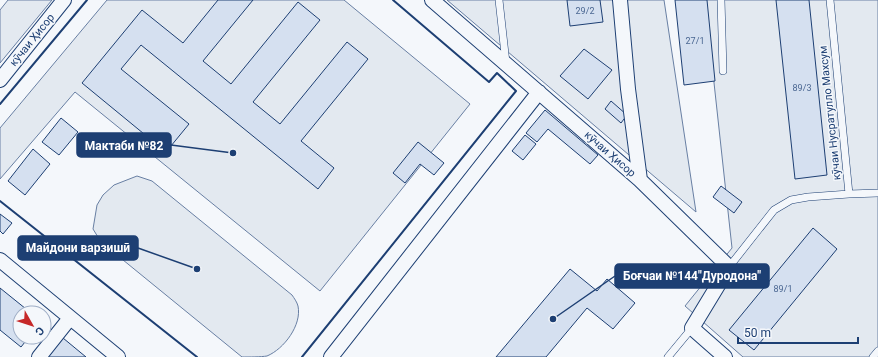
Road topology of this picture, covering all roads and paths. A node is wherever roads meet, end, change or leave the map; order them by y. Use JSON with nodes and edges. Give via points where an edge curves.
{"nodes":[{"id":1,"x":64,"y":0,"type":"edge"},
{"id":2,"x":432,"y":0,"type":"edge"},
{"id":3,"x":499,"y":0,"type":"edge"},
{"id":4,"x":620,"y":0,"type":"edge"},
{"id":5,"x":721,"y":0,"type":"edge"},
{"id":6,"x":830,"y":0,"type":"edge"},
{"id":7,"x":506,"y":64,"type":"junction"},
{"id":8,"x":724,"y":71,"type":"dead end"},
{"id":9,"x":0,"y":80,"type":"edge"},
{"id":10,"x":540,"y":92,"type":"junction"},
{"id":11,"x":640,"y":180,"type":"junction"},
{"id":12,"x":878,"y":193,"type":"edge"},
{"id":13,"x":849,"y":194,"type":"junction"},
{"id":14,"x":0,"y":260,"type":"edge"},
{"id":15,"x":729,"y":266,"type":"junction"},
{"id":16,"x":70,"y":318,"type":"junction"},
{"id":17,"x":692,"y":328,"type":"junction"},
{"id":18,"x":878,"y":351,"type":"edge"},
{"id":19,"x":39,"y":357,"type":"edge"},
{"id":20,"x":118,"y":357,"type":"edge"},
{"id":21,"x":332,"y":357,"type":"edge"},
{"id":22,"x":668,"y":357,"type":"edge"},
{"id":23,"x":725,"y":357,"type":"edge"},
{"id":24,"x":873,"y":357,"type":"edge"}],
"edges":[{"from":1,"to":9,"type":"street","name":"кӯчаи Ҳисор"},
{"from":2,"to":7,"type":"street","name":"кӯчаи Ҳисор"},
{"from":3,"to":7,"type":"lane"},
{"from":4,"to":11,"type":"street"},
{"from":5,"to":8,"type":"lane"},
{"from":6,"to":13,"type":"lane","name":"кӯчаи Hусратулло Махсум"},
{"from":7,"to":10,"type":"street","name":"кӯчаи Ҳисор"},
{"from":10,"to":11,"type":"street","name":"кӯчаи Ҳисор"},
{"from":10,"to":21,"type":"street"},
{"from":11,"to":15,"type":"street","name":"кӯчаи Ҳисор"},
{"from":12,"to":13,"type":"lane","name":"кӯчаи Hусратулло Махсум"},
{"from":13,"to":15,"type":"lane","via":[[791,200],[774,210]]},
{"from":14,"to":16,"type":"street"},
{"from":15,"to":17,"type":"street"},
{"from":16,"to":19,"type":"street"},
{"from":16,"to":20,"type":"street"},
{"from":17,"to":22,"type":"lane"},
{"from":17,"to":23,"type":"street"},
{"from":18,"to":24,"type":"lane"}]}
